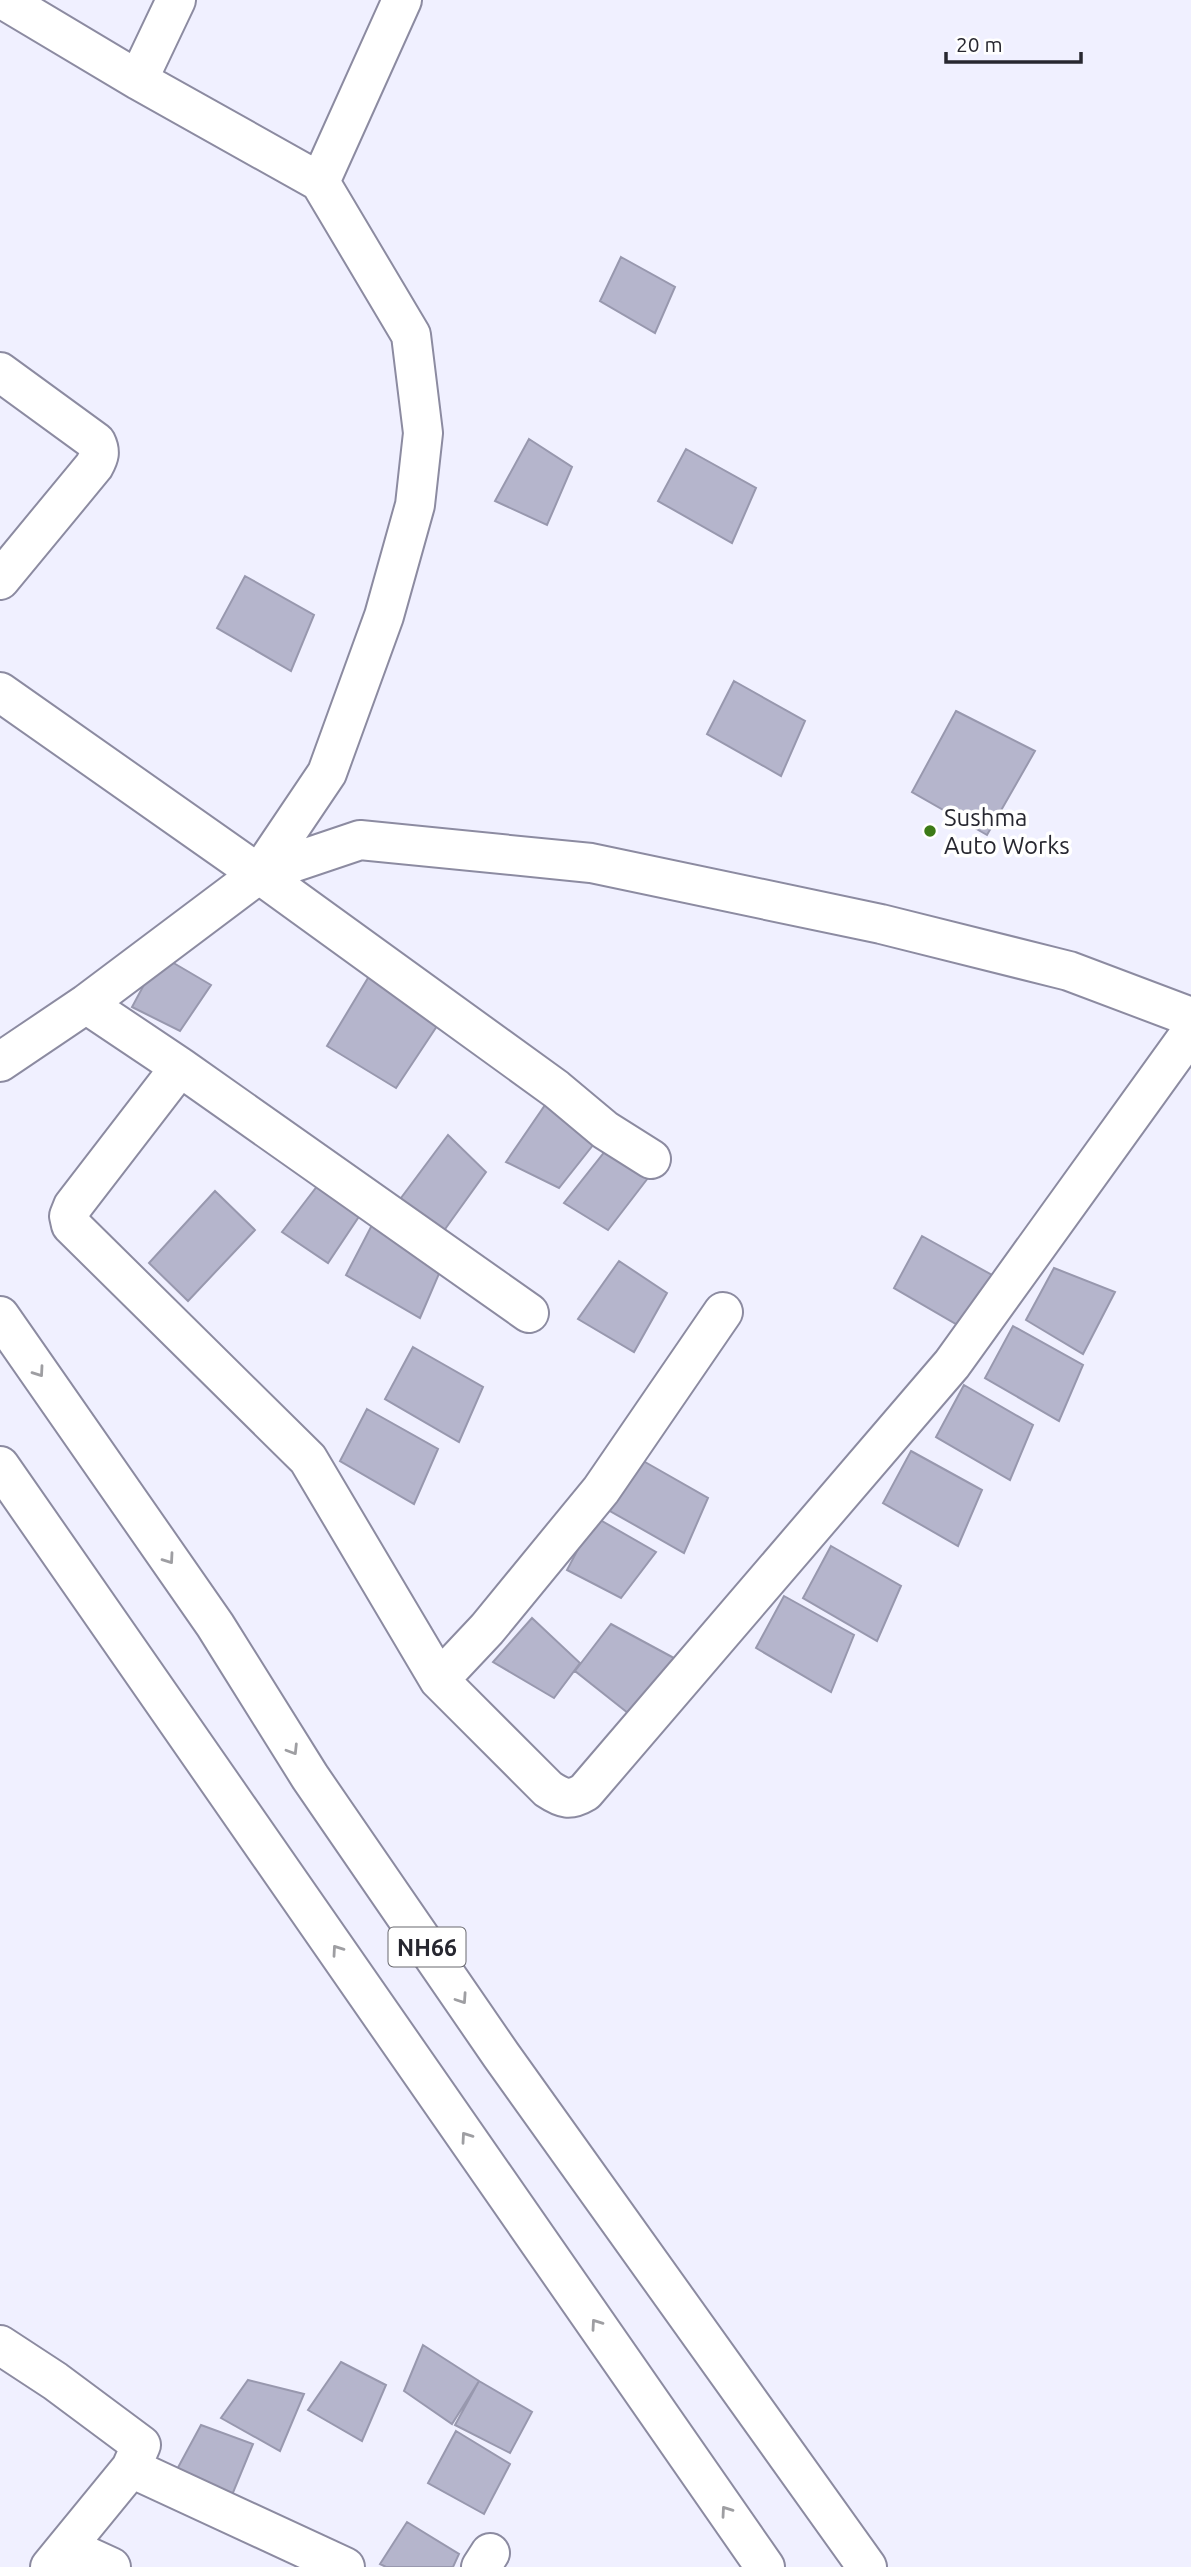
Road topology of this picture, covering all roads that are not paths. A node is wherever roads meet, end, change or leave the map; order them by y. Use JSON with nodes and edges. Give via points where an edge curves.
{"nodes":[{"id":1,"x":4,"y":0,"type":"edge"},
{"id":2,"x":176,"y":0,"type":"edge"},
{"id":3,"x":402,"y":0,"type":"edge"},
{"id":4,"x":138,"y":80,"type":"junction"},
{"id":5,"x":320,"y":182,"type":"junction"},
{"id":6,"x":0,"y":372,"type":"edge"},
{"id":7,"x":0,"y":580,"type":"edge"},
{"id":8,"x":0,"y":692,"type":"edge"},
{"id":9,"x":259,"y":874,"type":"junction"},
{"id":10,"x":86,"y":1004,"type":"junction"},
{"id":11,"x":1191,"y":1017,"type":"edge"},
{"id":12,"x":1191,"y":1032,"type":"edge"},
{"id":13,"x":0,"y":1062,"type":"edge"},
{"id":14,"x":180,"y":1067,"type":"junction"},
{"id":15,"x":651,"y":1159,"type":"dead end"},
{"id":16,"x":723,"y":1312,"type":"dead end"},
{"id":17,"x":528,"y":1314,"type":"dead end"},
{"id":18,"x":0,"y":1317,"type":"edge"},
{"id":19,"x":0,"y":1466,"type":"edge"},
{"id":20,"x":439,"y":1680,"type":"junction"},
{"id":21,"x":0,"y":2345,"type":"edge"},
{"id":22,"x":131,"y":2468,"type":"junction"},
{"id":23,"x":59,"y":2557,"type":"edge"},
{"id":24,"x":111,"y":2567,"type":"edge"},
{"id":25,"x":345,"y":2567,"type":"edge"},
{"id":26,"x":765,"y":2567,"type":"edge"},
{"id":27,"x":867,"y":2567,"type":"edge"}],
"edges":[{"from":1,"to":4,"type":"main road"},
{"from":2,"to":4,"type":"main road"},
{"from":3,"to":5,"type":"main road"},
{"from":4,"to":5,"type":"main road"},
{"from":5,"to":9,"type":"main road","via":[[411,335],[423,433],[415,505],[387,604],[327,772]]},
{"from":6,"to":7,"type":"main road","via":[[96,442],[100,450],[94,466]]},
{"from":8,"to":9,"type":"main road"},
{"from":9,"to":10,"type":"main road"},
{"from":9,"to":11,"type":"main road","via":[[360,840],[591,863],[881,924],[1069,971]]},
{"from":9,"to":15,"type":"main road","via":[[556,1089],[605,1130]]},
{"from":10,"to":13,"type":"main road"},
{"from":10,"to":14,"type":"main road"},
{"from":12,"to":20,"type":"main road","via":[[960,1353],[586,1792],[573,1799],[548,1790]]},
{"from":14,"to":17,"type":"main road"},
{"from":14,"to":20,"type":"main road","via":[[73,1206],[71,1225],[308,1459]]},
{"from":16,"to":20,"type":"main road","via":[[601,1490]]},
{"from":18,"to":27,"type":"main road","number":"NH66","one_way":true,"via":[[215,1626],[310,1777],[501,2055]]},
{"from":26,"to":19,"type":"main road","number":"NH66","one_way":true},
{"from":21,"to":22,"type":"main road","via":[[141,2445]]},
{"from":22,"to":23,"type":"main road"},
{"from":22,"to":25,"type":"main road"},
{"from":23,"to":24,"type":"main road"}]}
